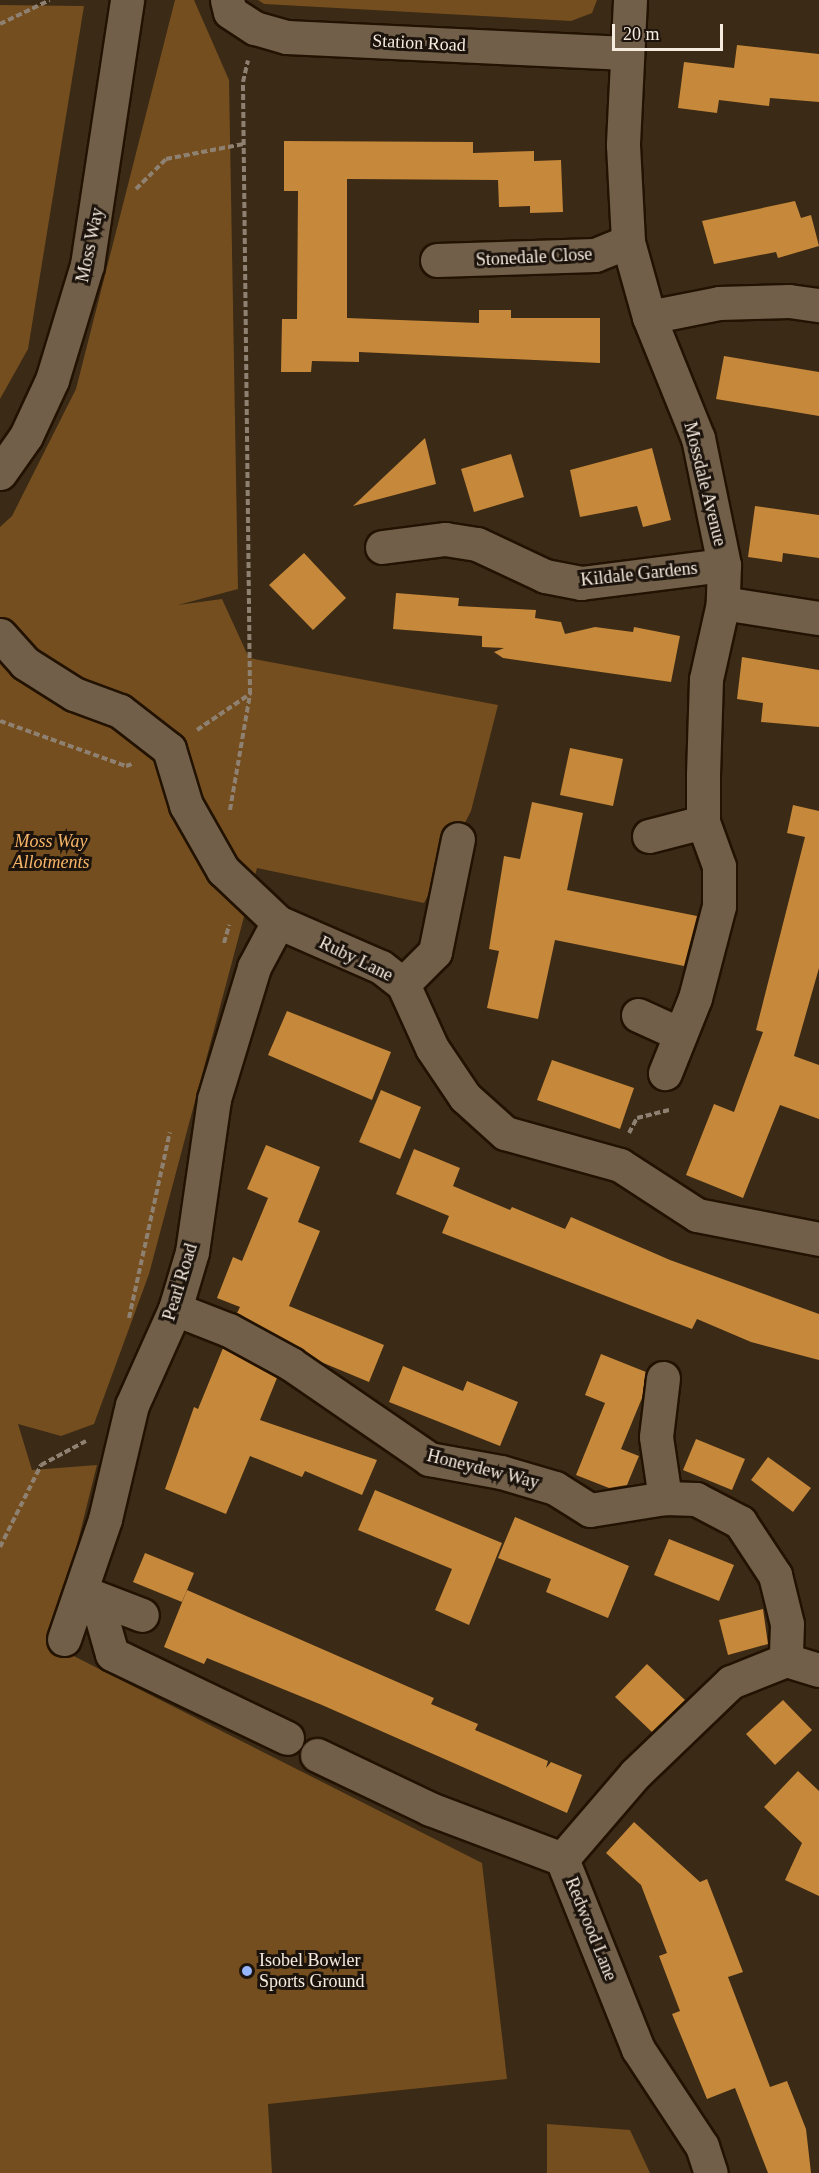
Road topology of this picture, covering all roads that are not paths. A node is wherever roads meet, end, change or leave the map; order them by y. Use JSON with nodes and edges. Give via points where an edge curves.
{"nodes":[{"id":1,"x":127,"y":0,"type":"edge"},
{"id":2,"x":227,"y":0,"type":"edge"},
{"id":3,"x":630,"y":0,"type":"edge"},
{"id":4,"x":626,"y":53,"type":"junction"},
{"id":5,"x":628,"y":242,"type":"junction"},
{"id":6,"x":437,"y":261,"type":"dead end"},
{"id":7,"x":819,"y":306,"type":"edge"},
{"id":8,"x":649,"y":317,"type":"junction"},
{"id":9,"x":0,"y":473,"type":"edge"},
{"id":10,"x":382,"y":547,"type":"dead end"},
{"id":11,"x":724,"y":564,"type":"junction"},
{"id":12,"x":723,"y":603,"type":"junction"},
{"id":13,"x":819,"y":618,"type":"edge"},
{"id":14,"x":0,"y":635,"type":"edge"},
{"id":15,"x":703,"y":822,"type":"junction"},
{"id":16,"x":649,"y":836,"type":"dead end"},
{"id":17,"x":458,"y":839,"type":"dead end"},
{"id":18,"x":278,"y":922,"type":"junction"},
{"id":19,"x":403,"y":984,"type":"junction"},
{"id":20,"x":638,"y":1016,"type":"dead end"},
{"id":21,"x":680,"y":1034,"type":"junction"},
{"id":22,"x":664,"y":1073,"type":"road end"},
{"id":23,"x":819,"y":1239,"type":"edge"},
{"id":24,"x":175,"y":1309,"type":"junction"},
{"id":25,"x":663,"y":1378,"type":"dead end"},
{"id":26,"x":665,"y":1498,"type":"junction"},
{"id":27,"x":89,"y":1594,"type":"junction"},
{"id":28,"x":142,"y":1615,"type":"dead end"},
{"id":29,"x":64,"y":1639,"type":"dead end"},
{"id":30,"x":786,"y":1660,"type":"junction"},
{"id":31,"x":819,"y":1670,"type":"edge"},
{"id":32,"x":287,"y":1738,"type":"dead end"},
{"id":33,"x":317,"y":1755,"type":"dead end"},
{"id":34,"x":562,"y":1859,"type":"junction"},
{"id":35,"x":711,"y":2173,"type":"edge"}],
"edges":[{"from":1,"to":9,"type":"street","name":"Moss Way","via":[[96,215],[52,380],[26,436]]},
{"from":2,"to":4,"type":"street","name":"Station Road","via":[[230,12],[255,28],[287,37]]},
{"from":3,"to":4,"type":"street","name":"Mossdale Avenue"},
{"from":4,"to":5,"type":"street","name":"Mossdale Avenue","via":[[623,145]]},
{"from":5,"to":6,"type":"street","name":"Stonedale Close","via":[[595,255]]},
{"from":5,"to":8,"type":"street","name":"Mossdale Avenue"},
{"from":7,"to":8,"type":"street","via":[[789,301],[719,303]]},
{"from":8,"to":11,"type":"street","name":"Mossdale Avenue","via":[[698,438]]},
{"from":10,"to":11,"type":"street","name":"Kildale Gardens","via":[[445,539],[477,544],[545,576],[581,583]]},
{"from":11,"to":12,"type":"street","name":"Mossdale Avenue"},
{"from":12,"to":13,"type":"street"},
{"from":12,"to":15,"type":"street","name":"Mossdale Avenue","via":[[706,679]]},
{"from":14,"to":18,"type":"street","name":"Ruby Lane","via":[[25,663],[74,694],[120,711],[169,749],[186,805],[223,870]]},
{"from":15,"to":16,"type":"street"},
{"from":15,"to":21,"type":"street","name":"Mossdale Avenue","via":[[719,866],[718,906]]},
{"from":17,"to":19,"type":"street","via":[[435,952]]},
{"from":18,"to":19,"type":"street","name":"Ruby Lane","via":[[381,967]]},
{"from":18,"to":24,"type":"street","name":"Pearl Road","via":[[254,967],[214,1099],[192,1252]]},
{"from":19,"to":23,"type":"street","name":"Ruby Lane","via":[[432,1048],[465,1097],[505,1133],[620,1165],[697,1215]]},
{"from":20,"to":21,"type":"street"},
{"from":21,"to":22,"type":"street","name":"Mossdale Avenue"},
{"from":24,"to":26,"type":"street","name":"Honeydew Way","via":[[230,1330],[291,1364],[429,1459],[501,1472],[555,1488],[590,1509]]},
{"from":24,"to":27,"type":"street","name":"Pearl Road","via":[[132,1405],[125,1451]]},
{"from":25,"to":26,"type":"street","via":[[656,1437]]},
{"from":26,"to":30,"type":"street","name":"Honeydew Way","via":[[696,1499],[740,1522],[775,1575],[787,1624]]},
{"from":27,"to":28,"type":"street"},
{"from":27,"to":29,"type":"street","name":"Pearl Road"},
{"from":27,"to":32,"type":"street","via":[[112,1654]]},
{"from":30,"to":31,"type":"street"},
{"from":30,"to":34,"type":"street","name":"Redwood Lane","via":[[731,1682],[635,1774]]},
{"from":33,"to":34,"type":"street","via":[[429,1809]]},
{"from":34,"to":35,"type":"street","name":"Redwood Lane","via":[[638,2049],[702,2146]]}]}
